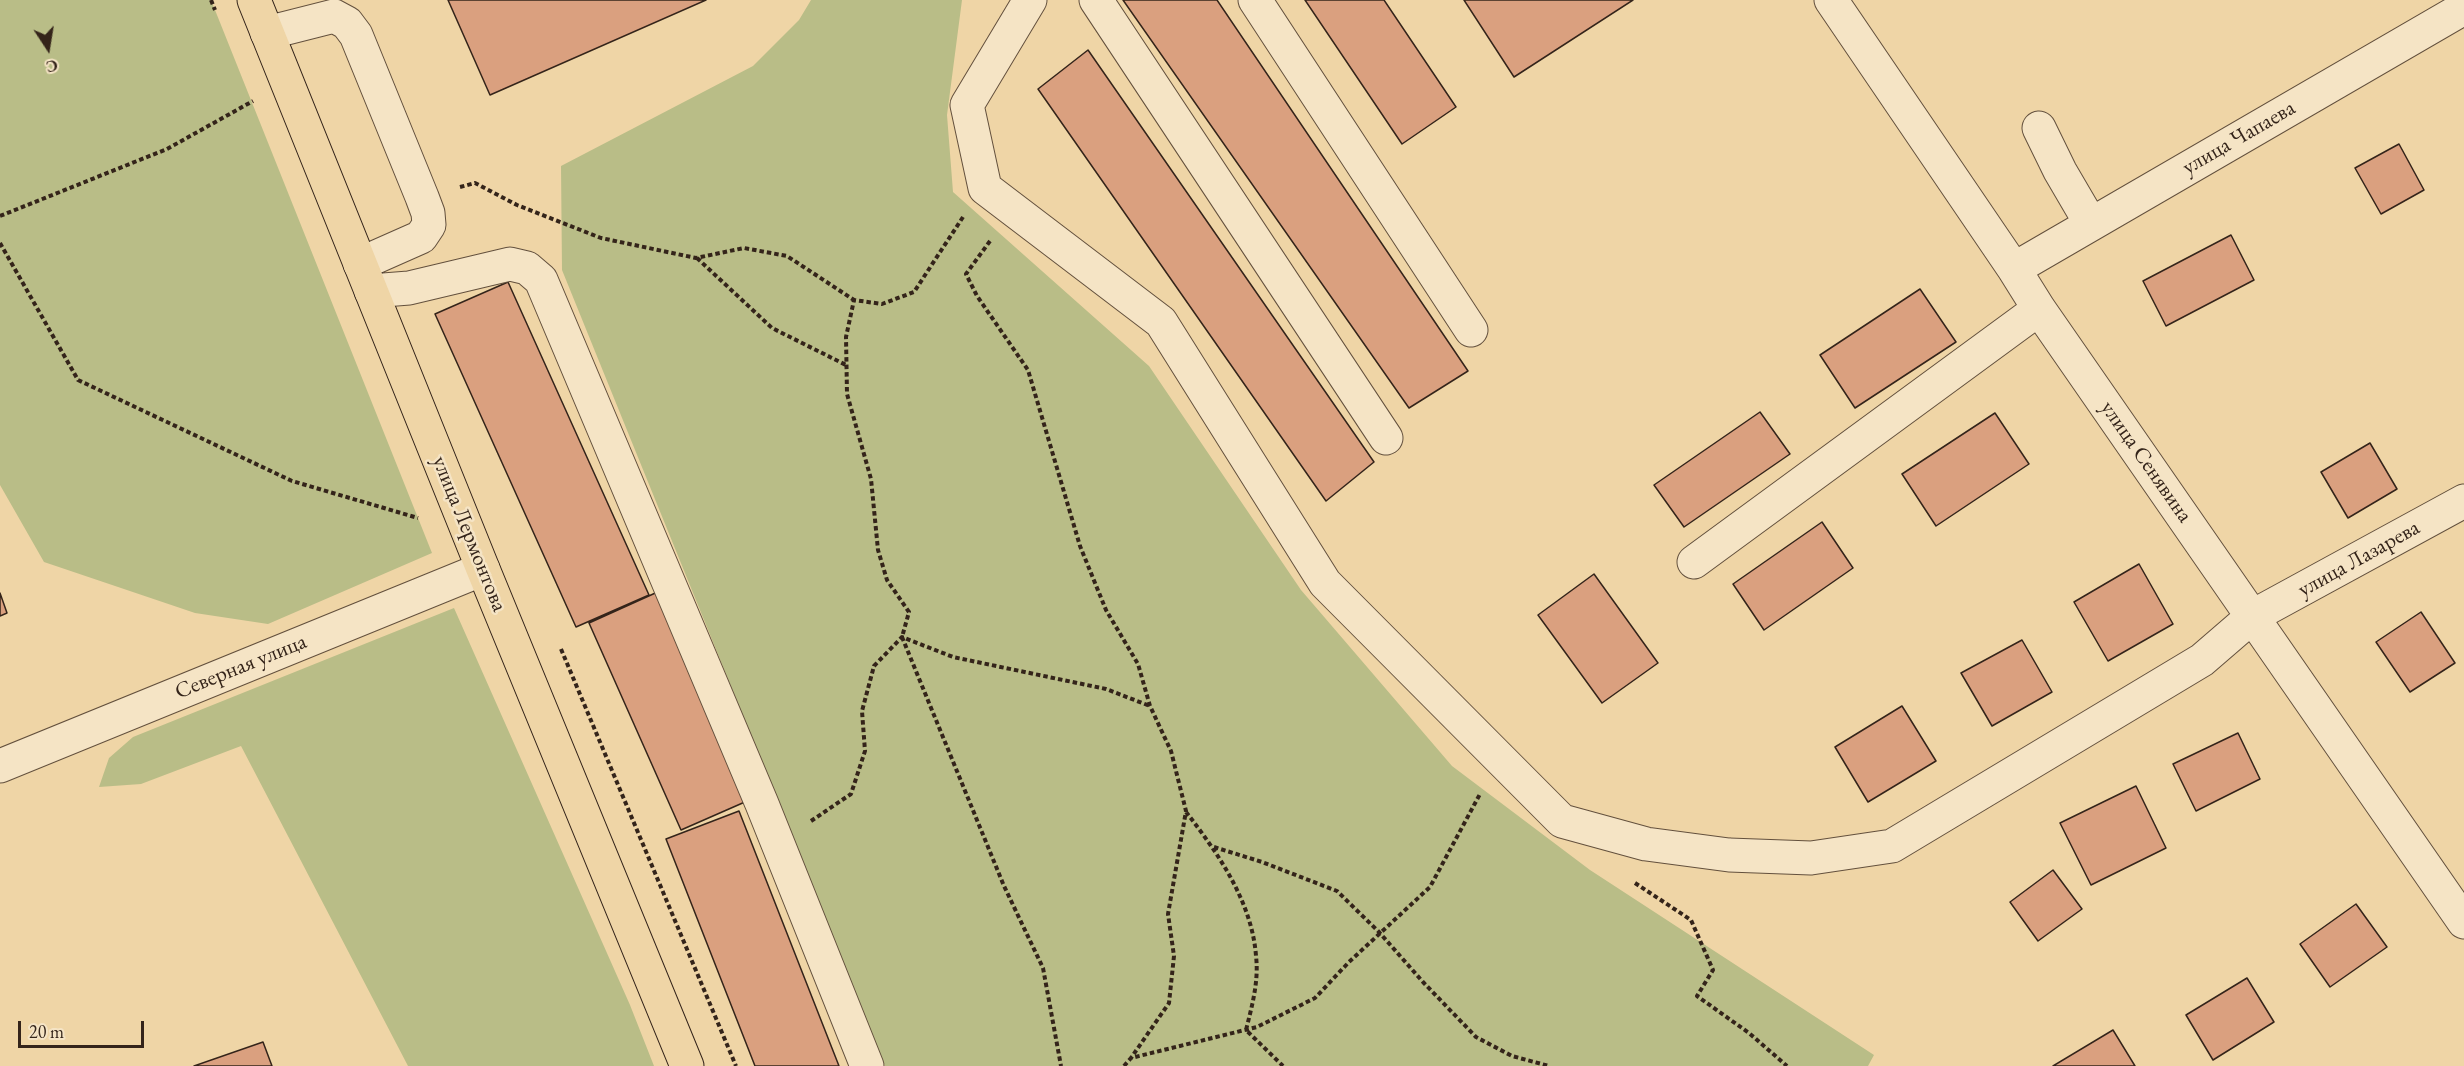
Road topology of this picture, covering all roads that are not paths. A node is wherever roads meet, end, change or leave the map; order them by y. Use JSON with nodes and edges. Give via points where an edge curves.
{"nodes":[{"id":1,"x":254,"y":0,"type":"edge"},
{"id":2,"x":1030,"y":0,"type":"edge"},
{"id":3,"x":1096,"y":0,"type":"edge"},
{"id":4,"x":1255,"y":0,"type":"edge"},
{"id":5,"x":1831,"y":0,"type":"edge"},
{"id":6,"x":2464,"y":8,"type":"edge"},
{"id":7,"x":267,"y":33,"type":"junction"},
{"id":8,"x":2039,"y":128,"type":"dead end"},
{"id":9,"x":2091,"y":224,"type":"junction"},
{"id":10,"x":2014,"y":269,"type":"junction"},
{"id":11,"x":366,"y":278,"type":"junction"},
{"id":12,"x":2039,"y":309,"type":"junction"},
{"id":13,"x":1471,"y":330,"type":"dead end"},
{"id":14,"x":1386,"y":438,"type":"dead end"},
{"id":15,"x":2464,"y":501,"type":"edge"},
{"id":16,"x":1694,"y":562,"type":"dead end"},
{"id":17,"x":483,"y":569,"type":"junction"},
{"id":18,"x":2253,"y":616,"type":"junction"},
{"id":19,"x":0,"y":766,"type":"edge"},
{"id":20,"x":2464,"y":922,"type":"edge"},
{"id":21,"x":687,"y":1066,"type":"edge"},
{"id":22,"x":867,"y":1066,"type":"edge"}],
"edges":[{"from":1,"to":7,"type":"main road","name":"улица Лермонтова"},
{"from":2,"to":18,"type":"street","name":"улица Лазарева","via":[[967,105],[984,188],[1161,322],[1325,583],[1562,821],[1646,844],[1730,855],[1810,858],[1892,846],[2202,660]]},
{"from":3,"to":14,"type":"street"},
{"from":4,"to":13,"type":"street"},
{"from":5,"to":10,"type":"street","name":"улица Сенявина"},
{"from":6,"to":9,"type":"street","name":"улица Чапаева"},
{"from":7,"to":11,"type":"main road","name":"улица Лермонтова"},
{"from":7,"to":11,"type":"street","via":[[334,16],[347,23],[356,35],[422,197],[429,225],[422,237]]},
{"from":8,"to":9,"type":"street"},
{"from":9,"to":10,"type":"street","name":"улица Чапаева"},
{"from":10,"to":12,"type":"street","name":"улица Сенявина"},
{"from":11,"to":17,"type":"main road","name":"улица Лермонтова"},
{"from":11,"to":22,"type":"street","via":[[409,288],[510,264],[527,268],[541,280]]},
{"from":12,"to":16,"type":"street"},
{"from":12,"to":18,"type":"street","name":"улица Сенявина"},
{"from":15,"to":18,"type":"street","name":"улица Лазарева"},
{"from":17,"to":19,"type":"street","name":"Северная улица"},
{"from":17,"to":21,"type":"main road","name":"улица Лермонтова"},
{"from":18,"to":20,"type":"street","name":"улица Сенявина"}]}
